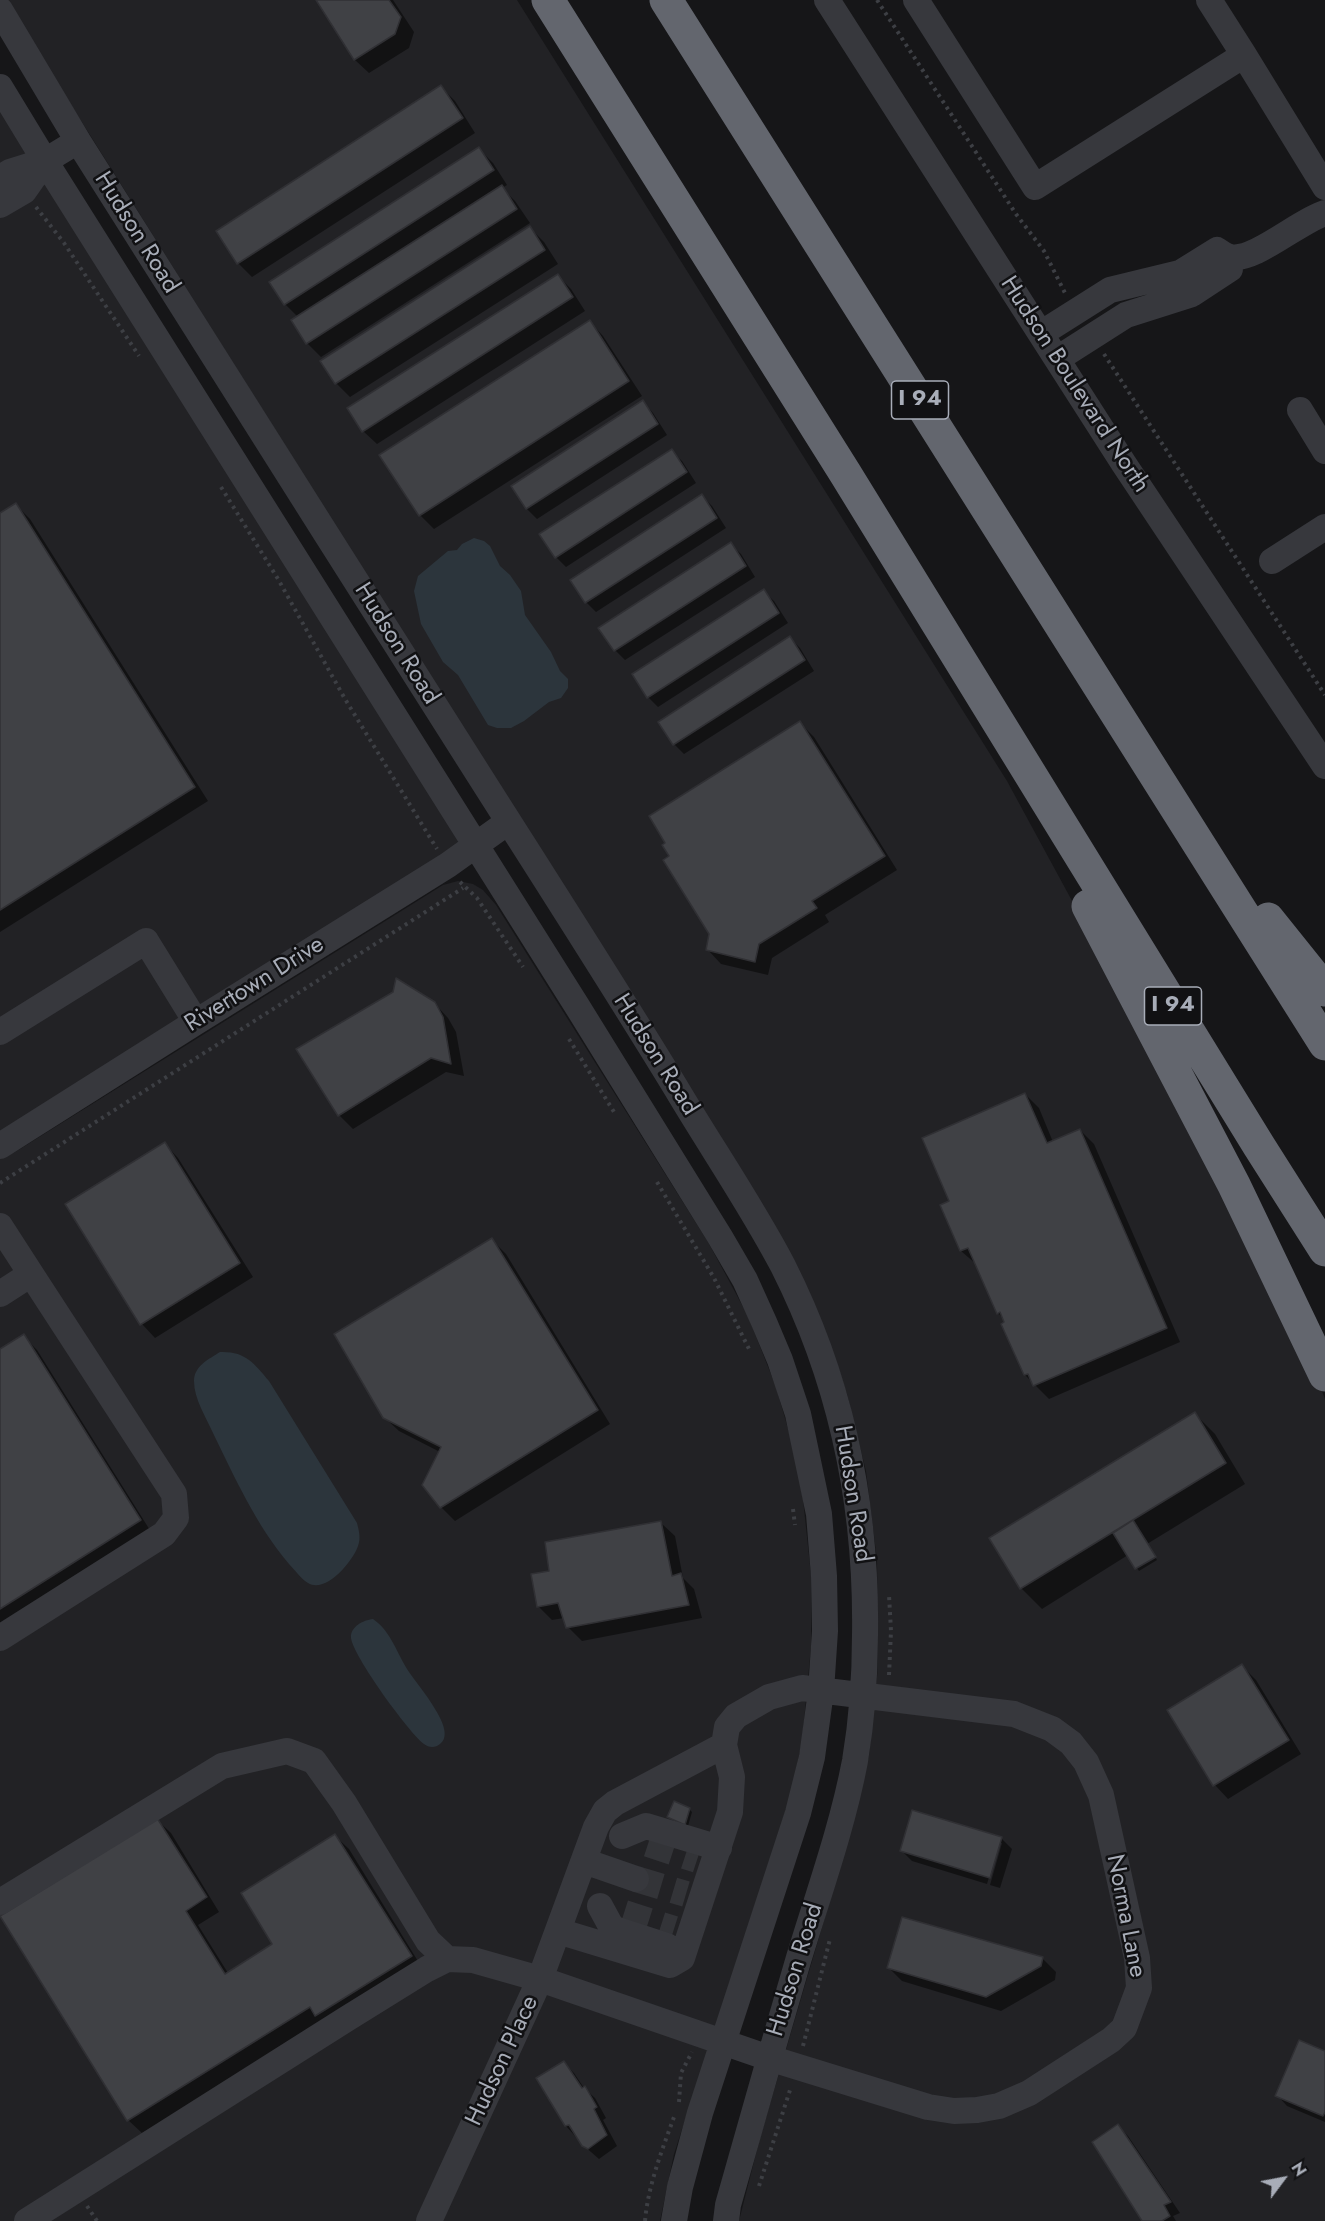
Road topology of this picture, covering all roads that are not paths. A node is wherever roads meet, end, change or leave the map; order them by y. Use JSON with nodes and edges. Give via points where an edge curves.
{"nodes":[{"id":1,"x":548,"y":0,"type":"edge"},
{"id":2,"x":666,"y":0,"type":"edge"},
{"id":3,"x":827,"y":0,"type":"edge"},
{"id":4,"x":916,"y":0,"type":"edge"},
{"id":5,"x":1209,"y":0,"type":"edge"},
{"id":6,"x":0,"y":10,"type":"edge"},
{"id":7,"x":1244,"y":56,"type":"junction"},
{"id":8,"x":0,"y":87,"type":"edge"},
{"id":9,"x":78,"y":141,"type":"junction"},
{"id":10,"x":45,"y":161,"type":"junction"},
{"id":11,"x":0,"y":178,"type":"edge"},
{"id":12,"x":1325,"y":187,"type":"edge"},
{"id":13,"x":0,"y":205,"type":"edge"},
{"id":14,"x":1325,"y":213,"type":"edge"},
{"id":15,"x":1186,"y":284,"type":"junction"},
{"id":16,"x":1041,"y":333,"type":"junction"},
{"id":17,"x":1057,"y":358,"type":"junction"},
{"id":18,"x":1300,"y":410,"type":"dead end"},
{"id":19,"x":1325,"y":451,"type":"edge"},
{"id":20,"x":1325,"y":527,"type":"edge"},
{"id":21,"x":1272,"y":561,"type":"dead end"},
{"id":22,"x":1024,"y":762,"type":"junction"},
{"id":23,"x":1325,"y":766,"type":"edge"},
{"id":24,"x":1173,"y":801,"type":"junction"},
{"id":25,"x":508,"y":822,"type":"junction"},
{"id":26,"x":476,"y":845,"type":"junction"},
{"id":27,"x":1325,"y":990,"type":"edge"},
{"id":28,"x":196,"y":1022,"type":"junction"},
{"id":29,"x":0,"y":1032,"type":"edge"},
{"id":30,"x":1325,"y":1044,"type":"edge"},
{"id":31,"x":654,"y":1053,"type":"junction"},
{"id":32,"x":620,"y":1074,"type":"junction"},
{"id":33,"x":0,"y":1146,"type":"edge"},
{"id":34,"x":1,"y":1228,"type":"edge"},
{"id":35,"x":1325,"y":1250,"type":"edge"},
{"id":36,"x":31,"y":1274,"type":"junction"},
{"id":37,"x":0,"y":1294,"type":"edge"},
{"id":38,"x":1325,"y":1374,"type":"edge"},
{"id":39,"x":0,"y":1638,"type":"edge"},
{"id":40,"x":821,"y":1690,"type":"junction"},
{"id":41,"x":864,"y":1696,"type":"junction"},
{"id":42,"x":724,"y":1745,"type":"junction"},
{"id":43,"x":596,"y":1827,"type":"junction"},
{"id":44,"x":622,"y":1836,"type":"junction"},
{"id":45,"x":648,"y":1844,"type":"tunnel mouth"},
{"id":46,"x":710,"y":1858,"type":"junction"},
{"id":47,"x":584,"y":1861,"type":"junction"},
{"id":48,"x":636,"y":1879,"type":"tunnel mouth"},
{"id":49,"x":571,"y":1896,"type":"junction"},
{"id":50,"x":0,"y":1902,"type":"edge"},
{"id":51,"x":600,"y":1906,"type":"junction"},
{"id":52,"x":624,"y":1913,"type":"tunnel mouth"},
{"id":53,"x":558,"y":1931,"type":"junction"},
{"id":54,"x":683,"y":1938,"type":"junction"},
{"id":55,"x":447,"y":1959,"type":"junction"},
{"id":56,"x":540,"y":1979,"type":"junction"},
{"id":57,"x":723,"y":2042,"type":"junction"},
{"id":58,"x":770,"y":2058,"type":"junction"},
{"id":59,"x":27,"y":2221,"type":"edge"},
{"id":60,"x":429,"y":2221,"type":"edge"},
{"id":61,"x":674,"y":2221,"type":"edge"},
{"id":62,"x":726,"y":2221,"type":"edge"}],
"edges":[{"from":1,"to":22,"type":"highway","number":"I 94"},
{"from":2,"to":24,"type":"highway","number":"I 94"},
{"from":3,"to":16,"type":"street","name":"Hudson Boulevard North"},
{"from":4,"to":7,"type":"street","via":[[1035,187]]},
{"from":5,"to":7,"type":"street"},
{"from":6,"to":9,"type":"street","name":"Hudson Road"},
{"from":7,"to":12,"type":"street"},
{"from":8,"to":10,"type":"street","name":"Hudson Road"},
{"from":9,"to":10,"type":"street"},
{"from":9,"to":25,"type":"street","name":"Hudson Road"},
{"from":10,"to":11,"type":"street"},
{"from":10,"to":13,"type":"street","via":[[24,190]]},
{"from":10,"to":26,"type":"street","name":"Hudson Road"},
{"from":14,"to":15,"type":"street","via":[[1250,255],[1230,257],[1230,269]]},
{"from":15,"to":16,"type":"street","via":[[1110,291]]},
{"from":15,"to":17,"type":"street"},
{"from":16,"to":17,"type":"street","name":"Hudson Boulevard North"},
{"from":17,"to":23,"type":"street","name":"Hudson Boulevard North"},
{"from":18,"to":19,"type":"street"},
{"from":20,"to":21,"type":"street"},
{"from":22,"to":35,"type":"highway","number":"I 94"},
{"from":22,"to":38,"type":"highway","via":[[1083,895],[1234,1185]]},
{"from":24,"to":27,"type":"highway"},
{"from":24,"to":30,"type":"highway","number":"I 94"},
{"from":25,"to":26,"type":"street","name":"Rivertown Drive"},
{"from":25,"to":31,"type":"street","name":"Hudson Road"},
{"from":26,"to":28,"type":"street","name":"Rivertown Drive"},
{"from":26,"to":32,"type":"street","name":"Hudson Road"},
{"from":28,"to":29,"type":"street","via":[[146,941]]},
{"from":28,"to":33,"type":"street","name":"Rivertown Drive"},
{"from":31,"to":32,"type":"street"},
{"from":31,"to":41,"type":"street","name":"Hudson Road","via":[[783,1266],[836,1400],[858,1508],[865,1610]]},
{"from":32,"to":40,"type":"street","name":"Hudson Road","via":[[745,1280],[780,1360],[798,1414],[819,1514],[825,1630]]},
{"from":34,"to":36,"type":"street"},
{"from":36,"to":37,"type":"street"},
{"from":36,"to":39,"type":"street","via":[[174,1494],[176,1518],[164,1534]]},
{"from":40,"to":41,"type":"street","name":"Norma Lane"},
{"from":40,"to":42,"type":"street","name":"Norma Lane","via":[[802,1688],[769,1697],[736,1716],[728,1727]]},
{"from":40,"to":57,"type":"street","name":"Hudson Road","via":[[812,1756],[798,1813]]},
{"from":41,"to":58,"type":"street","name":"Hudson Road","via":[[840,1820]]},
{"from":41,"to":58,"type":"street","name":"Norma Lane","via":[[1014,1714],[1071,1743],[1086,1762],[1101,1796],[1137,1958],[1139,1988],[1124,2028],[1112,2040],[1029,2093],[999,2106],[954,2111],[928,2107]]},
{"from":42,"to":43,"type":"street","via":[[615,1803]]},
{"from":42,"to":46,"type":"street","via":[[732,1777],[730,1812]]},
{"from":43,"to":44,"type":"street"},
{"from":43,"to":47,"type":"street"},
{"from":44,"to":45,"type":"street"},
{"from":44,"to":46,"type":"street","via":[[646,1826]]},
{"from":46,"to":54,"type":"street"},
{"from":47,"to":48,"type":"street"},
{"from":47,"to":49,"type":"street"},
{"from":49,"to":51,"type":"street"},
{"from":49,"to":53,"type":"street"},
{"from":50,"to":55,"type":"street","via":[[222,1766],[287,1751],[314,1761],[428,1941]]},
{"from":51,"to":52,"type":"street"},
{"from":51,"to":54,"type":"street","via":[[612,1928]]},
{"from":53,"to":54,"type":"street","via":[[670,1965],[682,1958]]},
{"from":53,"to":56,"type":"street"},
{"from":55,"to":56,"type":"street","via":[[473,1960]]},
{"from":55,"to":59,"type":"street"},
{"from":56,"to":57,"type":"street","name":"Hudson Place"},
{"from":56,"to":60,"type":"street","name":"Hudson Place"},
{"from":57,"to":58,"type":"street","name":"Norma Lane"},
{"from":57,"to":61,"type":"street","name":"Hudson Road","via":[[691,2145]]},
{"from":58,"to":62,"type":"street","name":"Hudson Road"}]}
